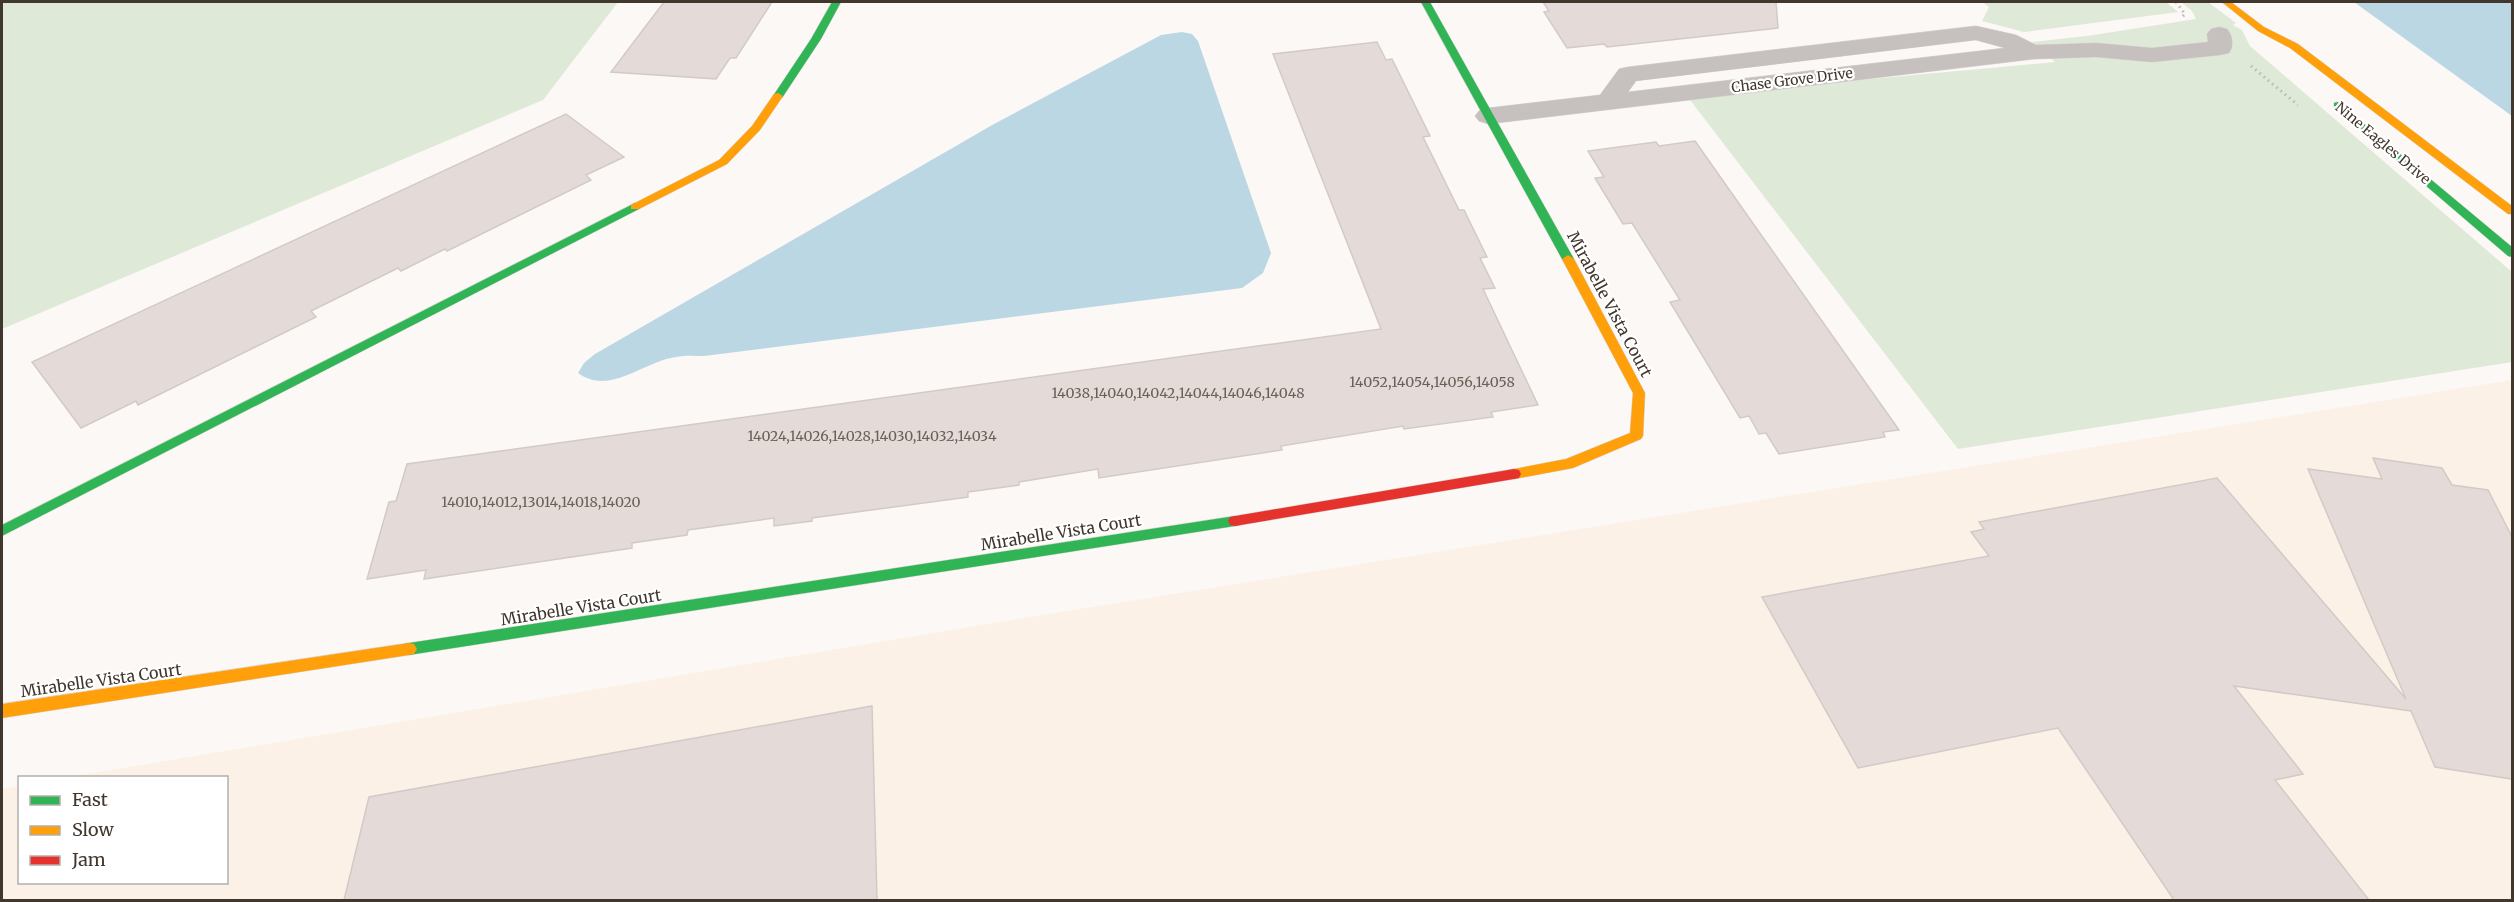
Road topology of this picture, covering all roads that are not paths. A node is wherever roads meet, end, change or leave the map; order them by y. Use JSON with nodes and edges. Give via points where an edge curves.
{"nodes":[{"id":1,"x":836,"y":2,"type":"edge"},
{"id":2,"x":1425,"y":2,"type":"edge"},
{"id":3,"x":2226,"y":2,"type":"edge"},
{"id":4,"x":2261,"y":29,"type":"junction"},
{"id":5,"x":2276,"y":52,"type":"dead end"},
{"id":6,"x":2330,"y":98,"type":"dead end"},
{"id":7,"x":1488,"y":116,"type":"junction"},
{"id":8,"x":2512,"y":211,"type":"edge"},
{"id":9,"x":2512,"y":253,"type":"edge"},
{"id":10,"x":2,"y":531,"type":"edge"},
{"id":11,"x":2,"y":711,"type":"edge"}],
"edges":[{"from":1,"to":10,"type":"street","via":[[756,128],[723,162]]},
{"from":2,"to":7,"type":"street","name":"Mirabelle Vista Court"},
{"from":3,"to":4,"type":"street","name":"Nine Eagles Drive"},
{"from":4,"to":5,"type":"street","name":"Nine Eagles Drive","via":[[2267,45]]},
{"from":4,"to":7,"type":"street","name":"Chase Grove Drive","via":[[2219,34],[2220,48],[2152,55],[2096,50],[2034,52]]},
{"from":4,"to":8,"type":"street","name":"Nine Eagles Drive","via":[[2294,46]]},
{"from":6,"to":9,"type":"street","name":"Nine Eagles Drive"},
{"from":7,"to":11,"type":"street","name":"Mirabelle Vista Court","via":[[1638,393],[1636,436],[1568,464],[1011,557]]}]}
